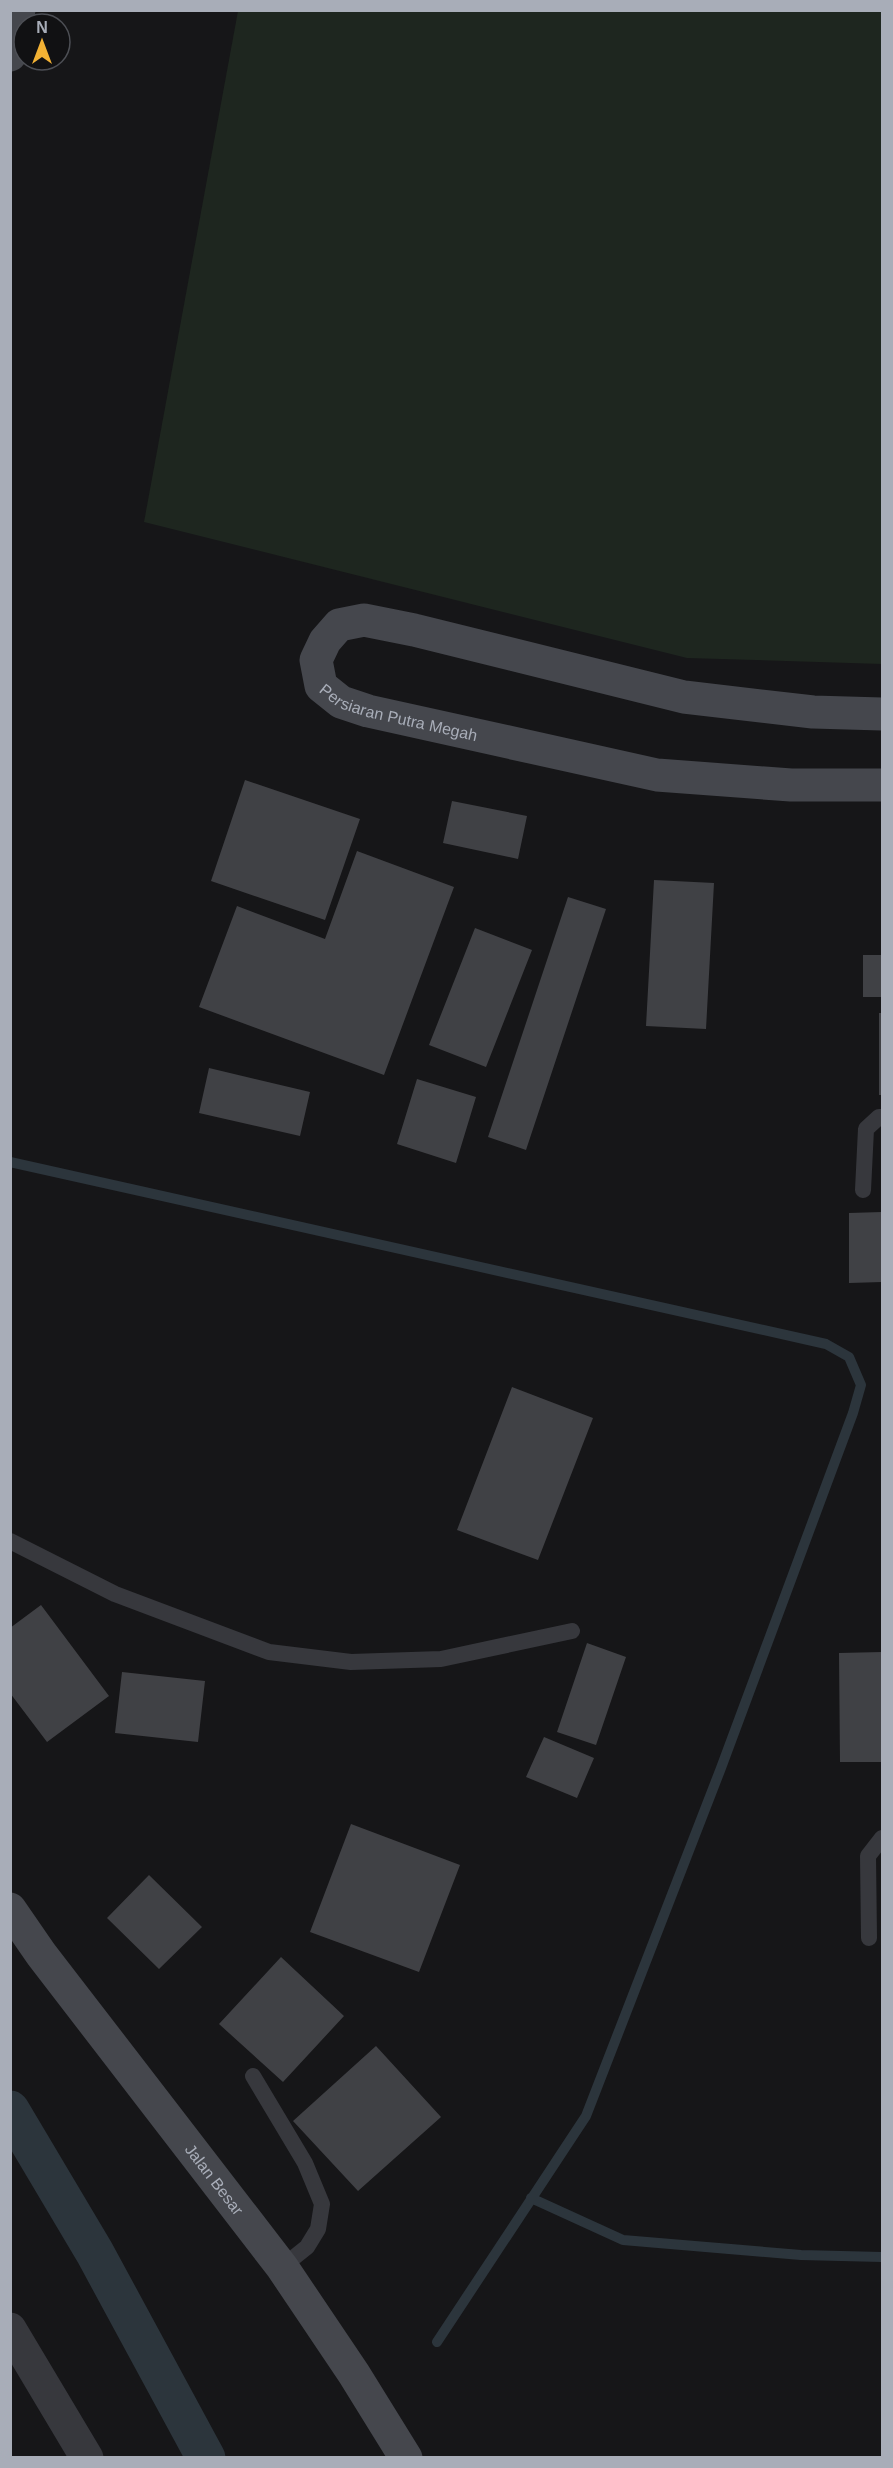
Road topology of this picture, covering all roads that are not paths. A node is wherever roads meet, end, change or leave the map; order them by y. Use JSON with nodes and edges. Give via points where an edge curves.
{"nodes":[{"id":1,"x":19,"y":10,"type":"edge"},
{"id":2,"x":10,"y":55,"type":"edge"},
{"id":3,"x":882,"y":714,"type":"edge"},
{"id":4,"x":882,"y":785,"type":"edge"},
{"id":5,"x":882,"y":1117,"type":"edge"},
{"id":6,"x":863,"y":1190,"type":"dead end"},
{"id":7,"x":10,"y":1541,"type":"edge"},
{"id":8,"x":572,"y":1630,"type":"dead end"},
{"id":9,"x":882,"y":1838,"type":"edge"},
{"id":10,"x":10,"y":1909,"type":"edge"},
{"id":11,"x":870,"y":1938,"type":"dead end"},
{"id":12,"x":253,"y":2076,"type":"dead end"},
{"id":13,"x":282,"y":2267,"type":"junction"},
{"id":14,"x":10,"y":2329,"type":"edge"},
{"id":15,"x":87,"y":2457,"type":"edge"},
{"id":16,"x":406,"y":2457,"type":"edge"}],
"edges":[{"from":1,"to":2,"type":"street"},
{"from":3,"to":4,"type":"street","name":"Persiaran Putra Megah","via":[[813,712],[684,697],[364,620],[339,625],[316,660],[321,686],[341,702],[657,776],[791,785]]},
{"from":5,"to":6,"type":"lane","via":[[866,1129]]},
{"from":7,"to":8,"type":"lane","via":[[115,1594],[269,1652],[351,1662],[441,1659]]},
{"from":9,"to":11,"type":"lane","via":[[868,1856]]},
{"from":10,"to":13,"type":"street","name":"Jalan Besar","via":[[40,1954]]},
{"from":12,"to":13,"type":"lane","via":[[305,2163],[322,2204],[318,2229],[307,2247]]},
{"from":13,"to":16,"type":"street","name":"Jalan Besar"},
{"from":14,"to":15,"type":"street"}]}
